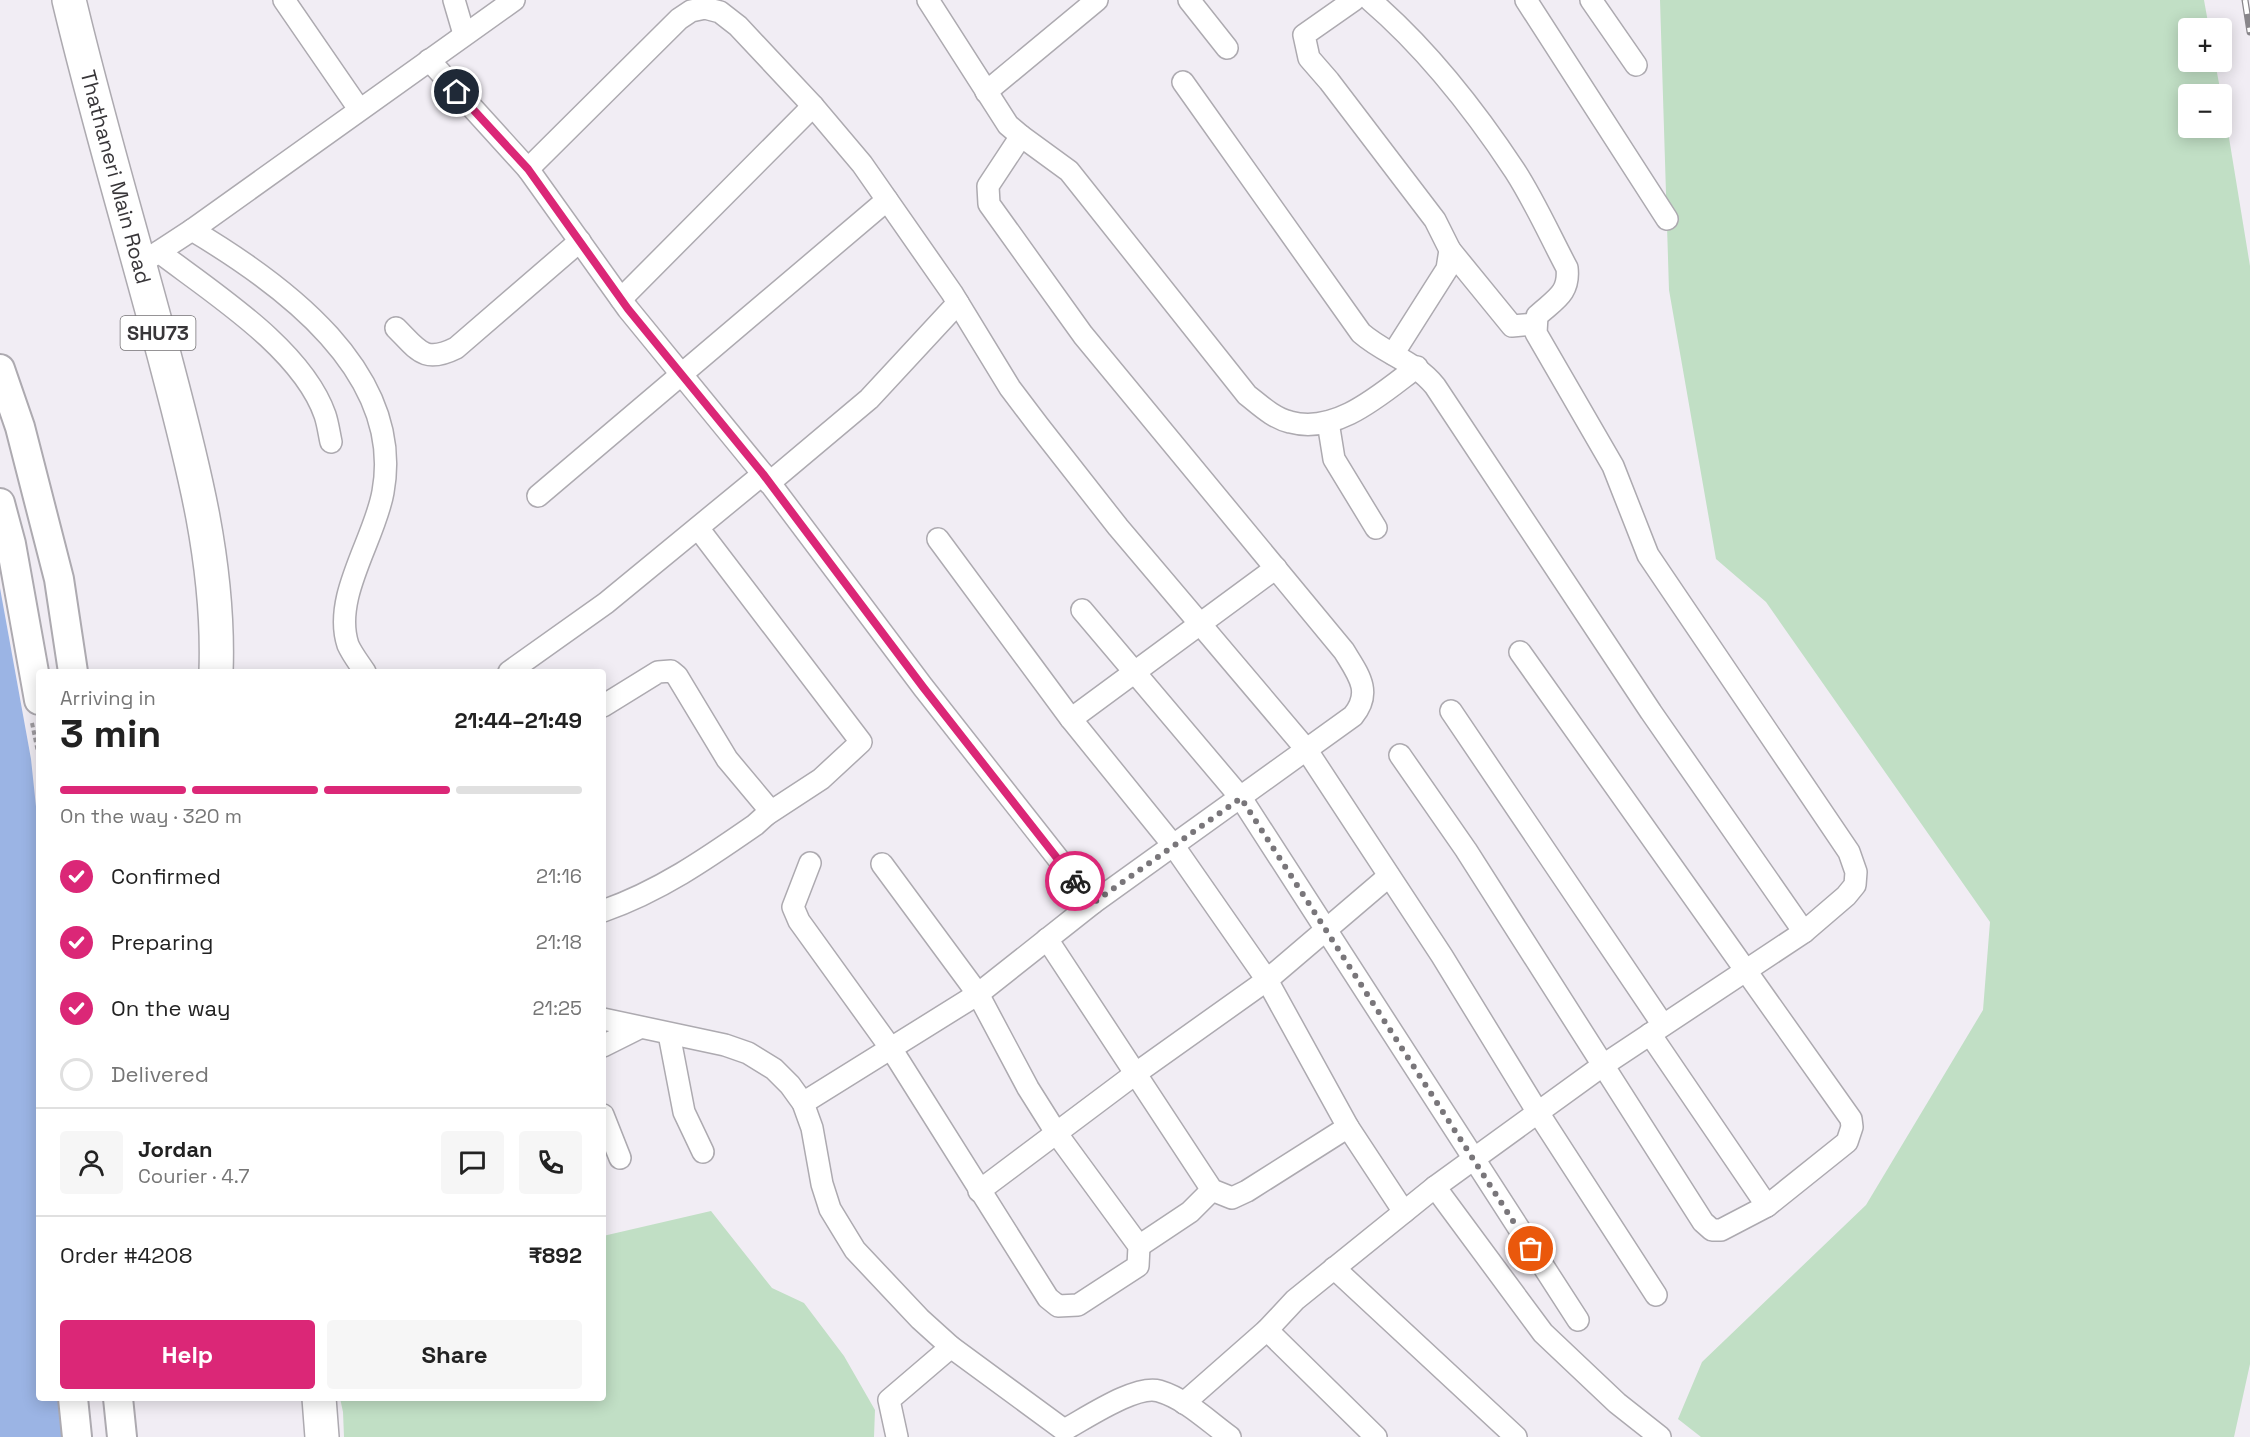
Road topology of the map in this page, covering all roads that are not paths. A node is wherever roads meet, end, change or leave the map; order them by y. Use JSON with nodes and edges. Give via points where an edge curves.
{"nodes":[{"id":1,"x":69,"y":0,"type":"edge"},
{"id":2,"x":284,"y":0,"type":"edge"},
{"id":3,"x":454,"y":0,"type":"edge"},
{"id":4,"x":514,"y":0,"type":"edge"},
{"id":5,"x":928,"y":0,"type":"edge"},
{"id":6,"x":1096,"y":0,"type":"edge"},
{"id":7,"x":1189,"y":0,"type":"edge"},
{"id":8,"x":1354,"y":0,"type":"edge"},
{"id":9,"x":1370,"y":0,"type":"edge"},
{"id":10,"x":1526,"y":0,"type":"edge"},
{"id":11,"x":1591,"y":0,"type":"edge"},
{"id":12,"x":691,"y":5,"type":"edge"},
{"id":13,"x":464,"y":34,"type":"junction"},
{"id":14,"x":1227,"y":48,"type":"dead end"},
{"id":15,"x":429,"y":60,"type":"junction"},
{"id":16,"x":1636,"y":65,"type":"dead end"},
{"id":17,"x":1183,"y":82,"type":"dead end"},
{"id":18,"x":986,"y":92,"type":"junction"},
{"id":19,"x":813,"y":106,"type":"junction"},
{"id":20,"x":359,"y":109,"type":"junction"},
{"id":21,"x":1021,"y":136,"type":"junction"},
{"id":22,"x":528,"y":169,"type":"junction"},
{"id":23,"x":887,"y":200,"type":"junction"},
{"id":24,"x":1667,"y":219,"type":"dead end"},
{"id":25,"x":192,"y":230,"type":"junction"},
{"id":26,"x":580,"y":241,"type":"junction"},
{"id":27,"x":1449,"y":250,"type":"junction"},
{"id":28,"x":149,"y":258,"type":"junction"},
{"id":29,"x":621,"y":298,"type":"junction"},
{"id":30,"x":958,"y":303,"type":"junction"},
{"id":31,"x":1535,"y":324,"type":"junction"},
{"id":32,"x":396,"y":328,"type":"dead end"},
{"id":33,"x":1393,"y":354,"type":"junction"},
{"id":34,"x":1417,"y":367,"type":"junction"},
{"id":35,"x":0,"y":369,"type":"edge"},
{"id":36,"x":681,"y":373,"type":"junction"},
{"id":37,"x":1328,"y":422,"type":"junction"},
{"id":38,"x":331,"y":442,"type":"dead end"},
{"id":39,"x":766,"y":478,"type":"junction"},
{"id":40,"x":538,"y":496,"type":"dead end"},
{"id":41,"x":0,"y":503,"type":"edge"},
{"id":42,"x":698,"y":528,"type":"junction"},
{"id":43,"x":1376,"y":528,"type":"dead end"},
{"id":44,"x":938,"y":539,"type":"dead end"},
{"id":45,"x":1276,"y":568,"type":"junction"},
{"id":46,"x":1082,"y":610,"type":"dead end"},
{"id":47,"x":1200,"y":624,"type":"junction"},
{"id":48,"x":1520,"y":652,"type":"dead end"},
{"id":49,"x":73,"y":669,"type":"edge"},
{"id":50,"x":216,"y":669,"type":"edge"},
{"id":51,"x":362,"y":669,"type":"edge"},
{"id":52,"x":513,"y":669,"type":"edge"},
{"id":53,"x":1135,"y":672,"type":"junction"},
{"id":54,"x":36,"y":683,"type":"edge"},
{"id":55,"x":606,"y":704,"type":"edge"},
{"id":56,"x":1451,"y":711,"type":"dead end"},
{"id":57,"x":1071,"y":719,"type":"junction"},
{"id":58,"x":1306,"y":749,"type":"junction"},
{"id":59,"x":1400,"y":755,"type":"dead end"},
{"id":60,"x":1241,"y":798,"type":"junction"},
{"id":61,"x":766,"y":815,"type":"junction"},
{"id":62,"x":1173,"y":845,"type":"junction"},
{"id":63,"x":810,"y":863,"type":"dead end"},
{"id":64,"x":882,"y":864,"type":"dead end"},
{"id":65,"x":1389,"y":876,"type":"junction"},
{"id":66,"x":1093,"y":903,"type":"junction"},
{"id":67,"x":606,"y":910,"type":"edge"},
{"id":68,"x":1326,"y":932,"type":"junction"},
{"id":69,"x":1804,"y":932,"type":"junction"},
{"id":70,"x":1047,"y":939,"type":"junction"},
{"id":71,"x":1744,"y":971,"type":"junction"},
{"id":72,"x":1267,"y":980,"type":"junction"},
{"id":73,"x":978,"y":994,"type":"junction"},
{"id":74,"x":606,"y":1020,"type":"edge"},
{"id":75,"x":639,"y":1028,"type":"junction"},
{"id":76,"x":1656,"y":1029,"type":"junction"},
{"id":77,"x":669,"y":1034,"type":"junction"},
{"id":78,"x":606,"y":1044,"type":"edge"},
{"id":79,"x":892,"y":1050,"type":"junction"},
{"id":80,"x":1602,"y":1066,"type":"junction"},
{"id":81,"x":1135,"y":1074,"type":"junction"},
{"id":82,"x":803,"y":1103,"type":"junction"},
{"id":83,"x":1537,"y":1111,"type":"junction"},
{"id":84,"x":606,"y":1123,"type":"edge"},
{"id":85,"x":1348,"y":1126,"type":"junction"},
{"id":86,"x":1057,"y":1134,"type":"junction"},
{"id":87,"x":703,"y":1152,"type":"dead end"},
{"id":88,"x":620,"y":1158,"type":"dead end"},
{"id":89,"x":1472,"y":1159,"type":"junction"},
{"id":90,"x":1435,"y":1186,"type":"junction"},
{"id":91,"x":1212,"y":1190,"type":"junction"},
{"id":92,"x":979,"y":1191,"type":"junction"},
{"id":93,"x":1767,"y":1206,"type":"junction"},
{"id":94,"x":1404,"y":1212,"type":"junction"},
{"id":95,"x":1139,"y":1246,"type":"junction"},
{"id":96,"x":1334,"y":1268,"type":"junction"},
{"id":97,"x":1656,"y":1295,"type":"dead end"},
{"id":98,"x":1578,"y":1320,"type":"dead end"},
{"id":99,"x":1267,"y":1330,"type":"junction"},
{"id":100,"x":951,"y":1347,"type":"junction"},
{"id":101,"x":73,"y":1401,"type":"edge"},
{"id":102,"x":118,"y":1401,"type":"edge"},
{"id":103,"x":319,"y":1401,"type":"edge"},
{"id":104,"x":1184,"y":1403,"type":"junction"},
{"id":105,"x":1064,"y":1435,"type":"edge"},
{"id":106,"x":77,"y":1437,"type":"edge"},
{"id":107,"x":123,"y":1437,"type":"edge"},
{"id":108,"x":322,"y":1437,"type":"edge"},
{"id":109,"x":897,"y":1437,"type":"edge"},
{"id":110,"x":1230,"y":1437,"type":"edge"},
{"id":111,"x":1376,"y":1437,"type":"edge"},
{"id":112,"x":1516,"y":1437,"type":"edge"},
{"id":113,"x":1660,"y":1437,"type":"edge"}],
"edges":[{"from":1,"to":28,"type":"main road","name":"Thathaneri Main Road","number":"SHU73"},
{"from":2,"to":20,"type":"street"},
{"from":3,"to":13,"type":"street"},
{"from":4,"to":13,"type":"street"},
{"from":5,"to":18,"type":"street"},
{"from":6,"to":18,"type":"street"},
{"from":7,"to":14,"type":"street"},
{"from":8,"to":27,"type":"street","via":[[1304,35],[1309,58],[1435,220]]},
{"from":9,"to":31,"type":"street","via":[[1410,34],[1481,123],[1516,173],[1568,268],[1565,291],[1537,316]]},
{"from":10,"to":24,"type":"street"},
{"from":11,"to":16,"type":"street"},
{"from":12,"to":19,"type":"street","via":[[720,12],[738,26]]},
{"from":12,"to":22,"type":"street"},
{"from":13,"to":15,"type":"street"},
{"from":15,"to":20,"type":"street"},
{"from":15,"to":22,"type":"street"},
{"from":17,"to":33,"type":"street","via":[[1361,333]]},
{"from":18,"to":21,"type":"street","via":[[1008,125]]},
{"from":19,"to":23,"type":"street"},
{"from":19,"to":29,"type":"street"},
{"from":20,"to":25,"type":"street"},
{"from":21,"to":37,"type":"street","via":[[1069,171],[1247,395],[1269,413],[1289,422],[1315,426]]},
{"from":21,"to":45,"type":"street","via":[[988,186],[989,204],[1083,334]]},
{"from":22,"to":26,"type":"street"},
{"from":23,"to":30,"type":"street"},
{"from":23,"to":36,"type":"street"},
{"from":25,"to":28,"type":"street"},
{"from":25,"to":51,"type":"street","via":[[242,260],[292,298],[330,336],[361,376],[385,447],[384,492],[351,588],[344,624],[349,646]]},
{"from":26,"to":29,"type":"street"},
{"from":26,"to":32,"type":"street","via":[[456,348],[431,357],[420,352]]},
{"from":27,"to":31,"type":"street","via":[[1512,326]]},
{"from":27,"to":33,"type":"street","via":[[1447,269]]},
{"from":28,"to":38,"type":"street","via":[[222,300],[294,364],[322,408]]},
{"from":28,"to":50,"type":"main road","name":"Thathaneri Main Road","number":"SHU73","via":[[208,531]]},
{"from":29,"to":36,"type":"street"},
{"from":30,"to":39,"type":"street","via":[[869,399]]},
{"from":30,"to":47,"type":"street","via":[[1010,388],[1118,527]]},
{"from":31,"to":69,"type":"street","via":[[1536,333],[1613,466],[1648,555],[1849,852],[1856,872],[1855,885]]},
{"from":33,"to":34,"type":"street"},
{"from":34,"to":37,"type":"street","via":[[1368,403]]},
{"from":34,"to":69,"type":"street","via":[[1435,386],[1651,712]]},
{"from":35,"to":49,"type":"street","via":[[20,427],[59,579]]},
{"from":36,"to":39,"type":"street"},
{"from":36,"to":40,"type":"street"},
{"from":37,"to":43,"type":"street","via":[[1334,459]]},
{"from":39,"to":42,"type":"street"},
{"from":39,"to":66,"type":"street","via":[[923,687]]},
{"from":41,"to":54,"type":"street"},
{"from":42,"to":52,"type":"street","via":[[606,603]]},
{"from":42,"to":61,"type":"street","via":[[861,741],[821,779]]},
{"from":44,"to":57,"type":"street"},
{"from":45,"to":47,"type":"street"},
{"from":45,"to":58,"type":"street","via":[[1344,651],[1364,692],[1363,704],[1353,716]]},
{"from":46,"to":53,"type":"street"},
{"from":47,"to":53,"type":"street"},
{"from":47,"to":58,"type":"street"},
{"from":48,"to":71,"type":"street"},
{"from":53,"to":57,"type":"street"},
{"from":53,"to":60,"type":"street"},
{"from":55,"to":61,"type":"street","via":[[658,672],[670,671],[677,676],[727,759],[764,800]]},
{"from":56,"to":76,"type":"street"},
{"from":57,"to":62,"type":"street"},
{"from":58,"to":60,"type":"street"},
{"from":58,"to":65,"type":"street"},
{"from":59,"to":80,"type":"street","via":[[1466,850]]},
{"from":60,"to":62,"type":"street"},
{"from":60,"to":68,"type":"street"},
{"from":61,"to":67,"type":"street","via":[[680,876]]},
{"from":62,"to":66,"type":"street"},
{"from":62,"to":72,"type":"street"},
{"from":63,"to":79,"type":"street","via":[[794,907],[799,921]]},
{"from":64,"to":73,"type":"street"},
{"from":65,"to":68,"type":"street"},
{"from":65,"to":83,"type":"street"},
{"from":66,"to":70,"type":"street"},
{"from":68,"to":72,"type":"street"},
{"from":68,"to":89,"type":"street"},
{"from":69,"to":71,"type":"street"},
{"from":70,"to":73,"type":"street"},
{"from":70,"to":81,"type":"street"},
{"from":71,"to":76,"type":"street"},
{"from":71,"to":93,"type":"street","via":[[1851,1119],[1852,1127],[1847,1142]]},
{"from":72,"to":81,"type":"street"},
{"from":72,"to":85,"type":"street"},
{"from":73,"to":79,"type":"street"},
{"from":73,"to":86,"type":"street"},
{"from":74,"to":75,"type":"street"},
{"from":75,"to":77,"type":"street"},
{"from":75,"to":78,"type":"street"},
{"from":76,"to":80,"type":"street"},
{"from":76,"to":93,"type":"street"},
{"from":77,"to":82,"type":"street","via":[[748,1053],[774,1069]]},
{"from":77,"to":87,"type":"street","via":[[684,1112]]},
{"from":79,"to":82,"type":"street"},
{"from":79,"to":92,"type":"street"},
{"from":80,"to":83,"type":"street"},
{"from":80,"to":93,"type":"street","via":[[1703,1222],[1712,1230],[1731,1227]]},
{"from":81,"to":86,"type":"street"},
{"from":81,"to":91,"type":"street"},
{"from":82,"to":100,"type":"street","via":[[830,1209],[855,1250]]},
{"from":83,"to":89,"type":"street"},
{"from":83,"to":97,"type":"street"},
{"from":84,"to":88,"type":"street"},
{"from":85,"to":91,"type":"street","via":[[1247,1191],[1232,1198]]},
{"from":85,"to":94,"type":"street"},
{"from":86,"to":92,"type":"street"},
{"from":86,"to":95,"type":"street"},
{"from":89,"to":90,"type":"street"},
{"from":89,"to":98,"type":"street"},
{"from":90,"to":94,"type":"street"},
{"from":90,"to":113,"type":"street","via":[[1543,1333],[1617,1403]]},
{"from":91,"to":95,"type":"street","via":[[1190,1212]]},
{"from":92,"to":95,"type":"street","via":[[1048,1298],[1058,1306],[1078,1305],[1130,1274],[1138,1266]]},
{"from":94,"to":96,"type":"street"},
{"from":96,"to":99,"type":"street","via":[[1295,1300]]},
{"from":96,"to":112,"type":"street"},
{"from":99,"to":104,"type":"street"},
{"from":99,"to":111,"type":"street"},
{"from":100,"to":105,"type":"street"},
{"from":100,"to":109,"type":"street","via":[[889,1400]]},
{"from":101,"to":106,"type":"street"},
{"from":102,"to":107,"type":"street"},
{"from":103,"to":108,"type":"main road"},
{"from":104,"to":105,"type":"street","via":[[1157,1390],[1141,1392]]},
{"from":104,"to":110,"type":"street"}]}
